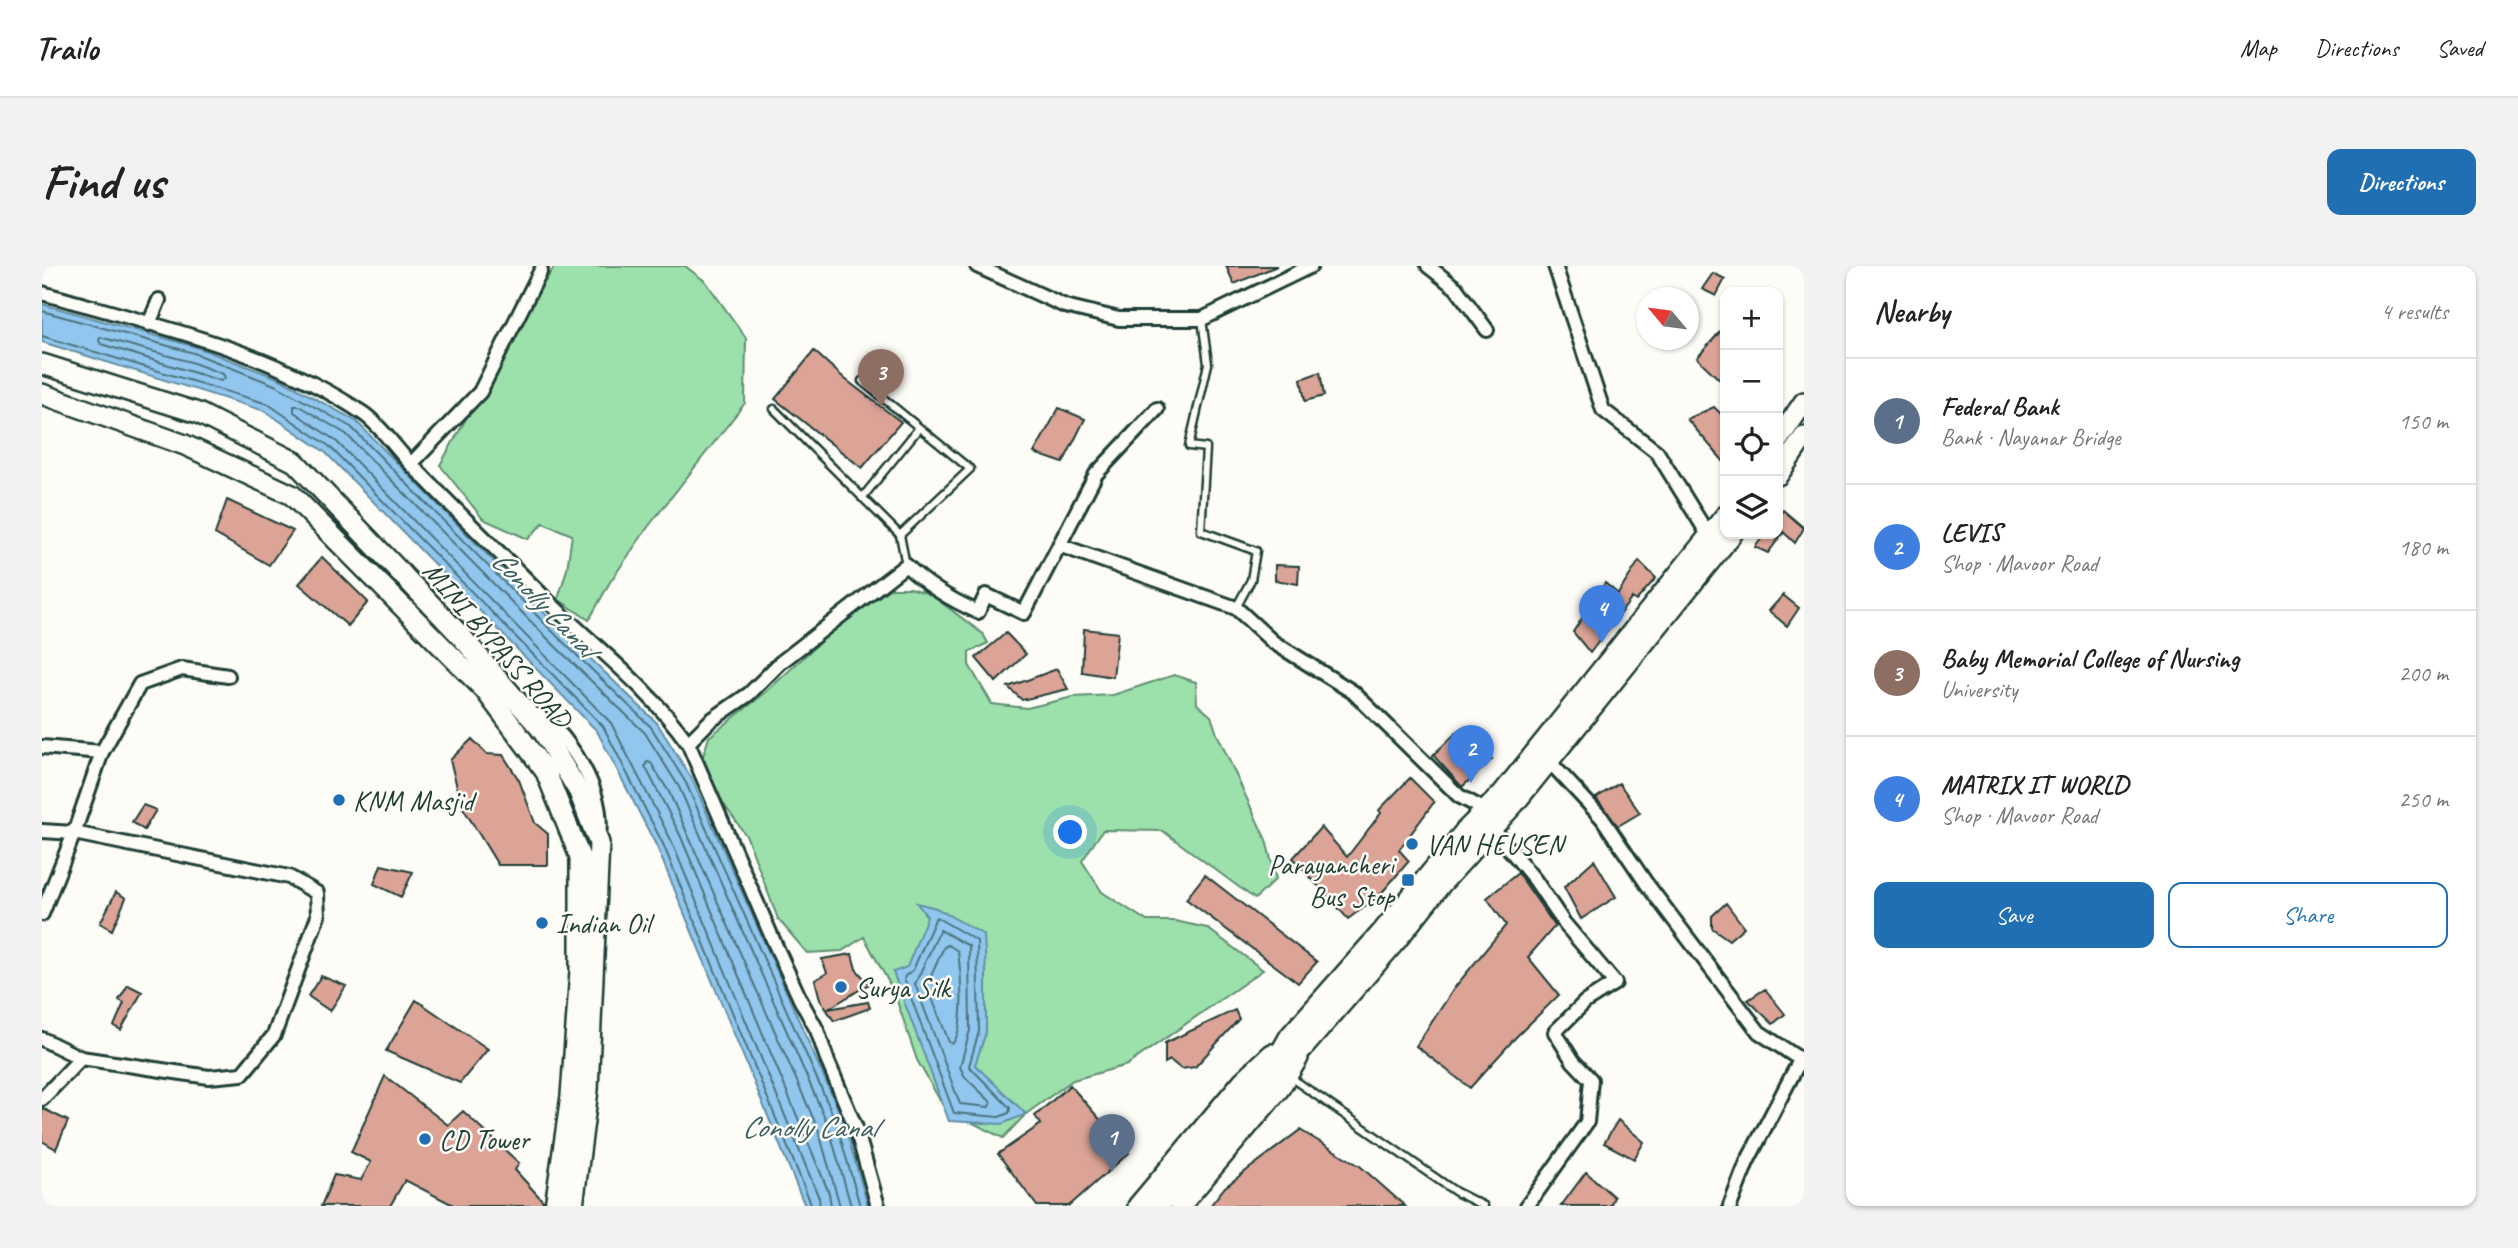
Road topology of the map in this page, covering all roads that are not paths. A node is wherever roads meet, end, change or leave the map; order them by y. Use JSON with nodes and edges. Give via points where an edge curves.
{"nodes":[{"id":1,"x":977,"y":266,"type":"edge"},
{"id":2,"x":1311,"y":266,"type":"edge"},
{"id":3,"x":1428,"y":266,"type":"edge"},
{"id":4,"x":1555,"y":266,"type":"edge"},
{"id":5,"x":539,"y":267,"type":"edge"},
{"id":6,"x":42,"y":293,"type":"edge"},
{"id":7,"x":159,"y":300,"type":"dead end"},
{"id":8,"x":1202,"y":319,"type":"junction"},
{"id":9,"x":149,"y":324,"type":"junction"},
{"id":10,"x":1487,"y":330,"type":"dead end"},
{"id":11,"x":42,"y":364,"type":"edge"},
{"id":12,"x":862,"y":381,"type":"dead end"},
{"id":13,"x":42,"y":394,"type":"edge"},
{"id":14,"x":1804,"y":402,"type":"edge"},
{"id":15,"x":1157,"y":409,"type":"dead end"},
{"id":16,"x":774,"y":410,"type":"dead end"},
{"id":17,"x":919,"y":428,"type":"junction"},
{"id":18,"x":1783,"y":433,"type":"edge"},
{"id":19,"x":1804,"y":437,"type":"edge"},
{"id":20,"x":411,"y":464,"type":"junction"},
{"id":21,"x":1783,"y":468,"type":"edge"},
{"id":22,"x":862,"y":498,"type":"junction"},
{"id":23,"x":1720,"y":522,"type":"edge"},
{"id":24,"x":900,"y":535,"type":"junction"},
{"id":25,"x":1709,"y":536,"type":"junction"},
{"id":26,"x":1728,"y":539,"type":"edge"},
{"id":27,"x":1059,"y":545,"type":"junction"},
{"id":28,"x":906,"y":565,"type":"junction"},
{"id":29,"x":1236,"y":608,"type":"junction"},
{"id":30,"x":228,"y":676,"type":"dead end"},
{"id":31,"x":688,"y":743,"type":"junction"},
{"id":32,"x":42,"y":747,"type":"edge"},
{"id":33,"x":102,"y":752,"type":"junction"},
{"id":34,"x":1544,"y":756,"type":"junction"},
{"id":35,"x":1488,"y":819,"type":"junction"},
{"id":36,"x":42,"y":831,"type":"edge"},
{"id":37,"x":74,"y":833,"type":"junction"},
{"id":38,"x":42,"y":914,"type":"edge"},
{"id":39,"x":588,"y":921,"type":"junction"},
{"id":40,"x":42,"y":1039,"type":"edge"},
{"id":41,"x":1297,"y":1042,"type":"junction"},
{"id":42,"x":81,"y":1058,"type":"junction"},
{"id":43,"x":1802,"y":1061,"type":"edge"},
{"id":44,"x":1289,"y":1076,"type":"junction"},
{"id":45,"x":42,"y":1099,"type":"edge"},
{"id":46,"x":1177,"y":1198,"type":"edge"},
{"id":47,"x":555,"y":1206,"type":"edge"},
{"id":48,"x":573,"y":1206,"type":"edge"},
{"id":49,"x":878,"y":1206,"type":"edge"},
{"id":50,"x":1138,"y":1206,"type":"edge"},
{"id":51,"x":1158,"y":1206,"type":"edge"},
{"id":52,"x":1484,"y":1206,"type":"edge"},
{"id":53,"x":1527,"y":1206,"type":"edge"},
{"id":54,"x":1730,"y":1206,"type":"edge"}],
"edges":[{"from":1,"to":8,"type":"street","via":[[1065,306],[1119,319]]},
{"from":2,"to":8,"type":"street"},
{"from":3,"to":10,"type":"street","via":[[1456,288]]},
{"from":4,"to":25,"type":"street","via":[[1602,410],[1657,452]]},
{"from":5,"to":20,"type":"street","via":[[480,392]]},
{"from":6,"to":9,"type":"street"},
{"from":7,"to":9,"type":"street"},
{"from":8,"to":29,"type":"lane","via":[[1208,364],[1189,446],[1206,447],[1201,531],[1256,551],[1251,580]]},
{"from":9,"to":20,"type":"street","via":[[250,357],[320,388],[366,415]]},
{"from":11,"to":39,"type":"main road","name":"MINI BYPASS ROAD","via":[[198,413],[295,463],[460,635],[542,730],[579,792],[598,843]]},
{"from":12,"to":17,"type":"lane"},
{"from":13,"to":39,"type":"main road","name":"MINI BYPASS ROAD","via":[[186,445],[292,495],[335,536],[485,690],[546,772],[580,857]]},
{"from":14,"to":18,"type":"main road"},
{"from":15,"to":27,"type":"street","via":[[1096,474]]},
{"from":16,"to":22,"type":"lane"},
{"from":17,"to":22,"type":"lane"},
{"from":17,"to":24,"type":"lane","via":[[970,469]]},
{"from":19,"to":21,"type":"main road"},
{"from":20,"to":31,"type":"street","via":[[636,681]]},
{"from":22,"to":24,"type":"lane"},
{"from":23,"to":25,"type":"main road"},
{"from":24,"to":28,"type":"lane"},
{"from":25,"to":34,"type":"main road"},
{"from":26,"to":34,"type":"main road"},
{"from":27,"to":28,"type":"street","via":[[1024,613],[986,595],[978,612],[923,582]]},
{"from":27,"to":29,"type":"street"},
{"from":28,"to":31,"type":"street","via":[[780,663]]},
{"from":29,"to":35,"type":"street","via":[[1273,642],[1353,692]]},
{"from":30,"to":33,"type":"street","via":[[183,669],[140,684]]},
{"from":31,"to":49,"type":"street","via":[[817,1030],[856,1128]]},
{"from":32,"to":33,"type":"street"},
{"from":33,"to":37,"type":"street"},
{"from":34,"to":35,"type":"main road"},
{"from":34,"to":43,"type":"street","via":[[1601,818],[1759,1032]]},
{"from":35,"to":41,"type":"main road","via":[[1395,942]]},
{"from":35,"to":53,"type":"street","via":[[1615,984],[1585,1002],[1555,1032],[1591,1080],[1587,1122]]},
{"from":36,"to":37,"type":"street"},
{"from":37,"to":38,"type":"street"},
{"from":37,"to":42,"type":"street","via":[[289,877],[317,893],[318,916],[274,1035],[242,1074],[209,1077]]},
{"from":39,"to":47,"type":"main road","name":"MINI BYPASS ROAD"},
{"from":39,"to":48,"type":"main road","name":"MINI BYPASS ROAD","via":[[588,1090]]},
{"from":40,"to":42,"type":"street"},
{"from":41,"to":44,"type":"main road"},
{"from":41,"to":46,"type":"main road"},
{"from":41,"to":50,"type":"main road","via":[[1243,1082]]},
{"from":42,"to":45,"type":"street"},
{"from":43,"to":54,"type":"street","via":[[1747,1162]]},
{"from":44,"to":46,"type":"main road"},
{"from":44,"to":52,"type":"lane"},
{"from":46,"to":51,"type":"main road"}]}
